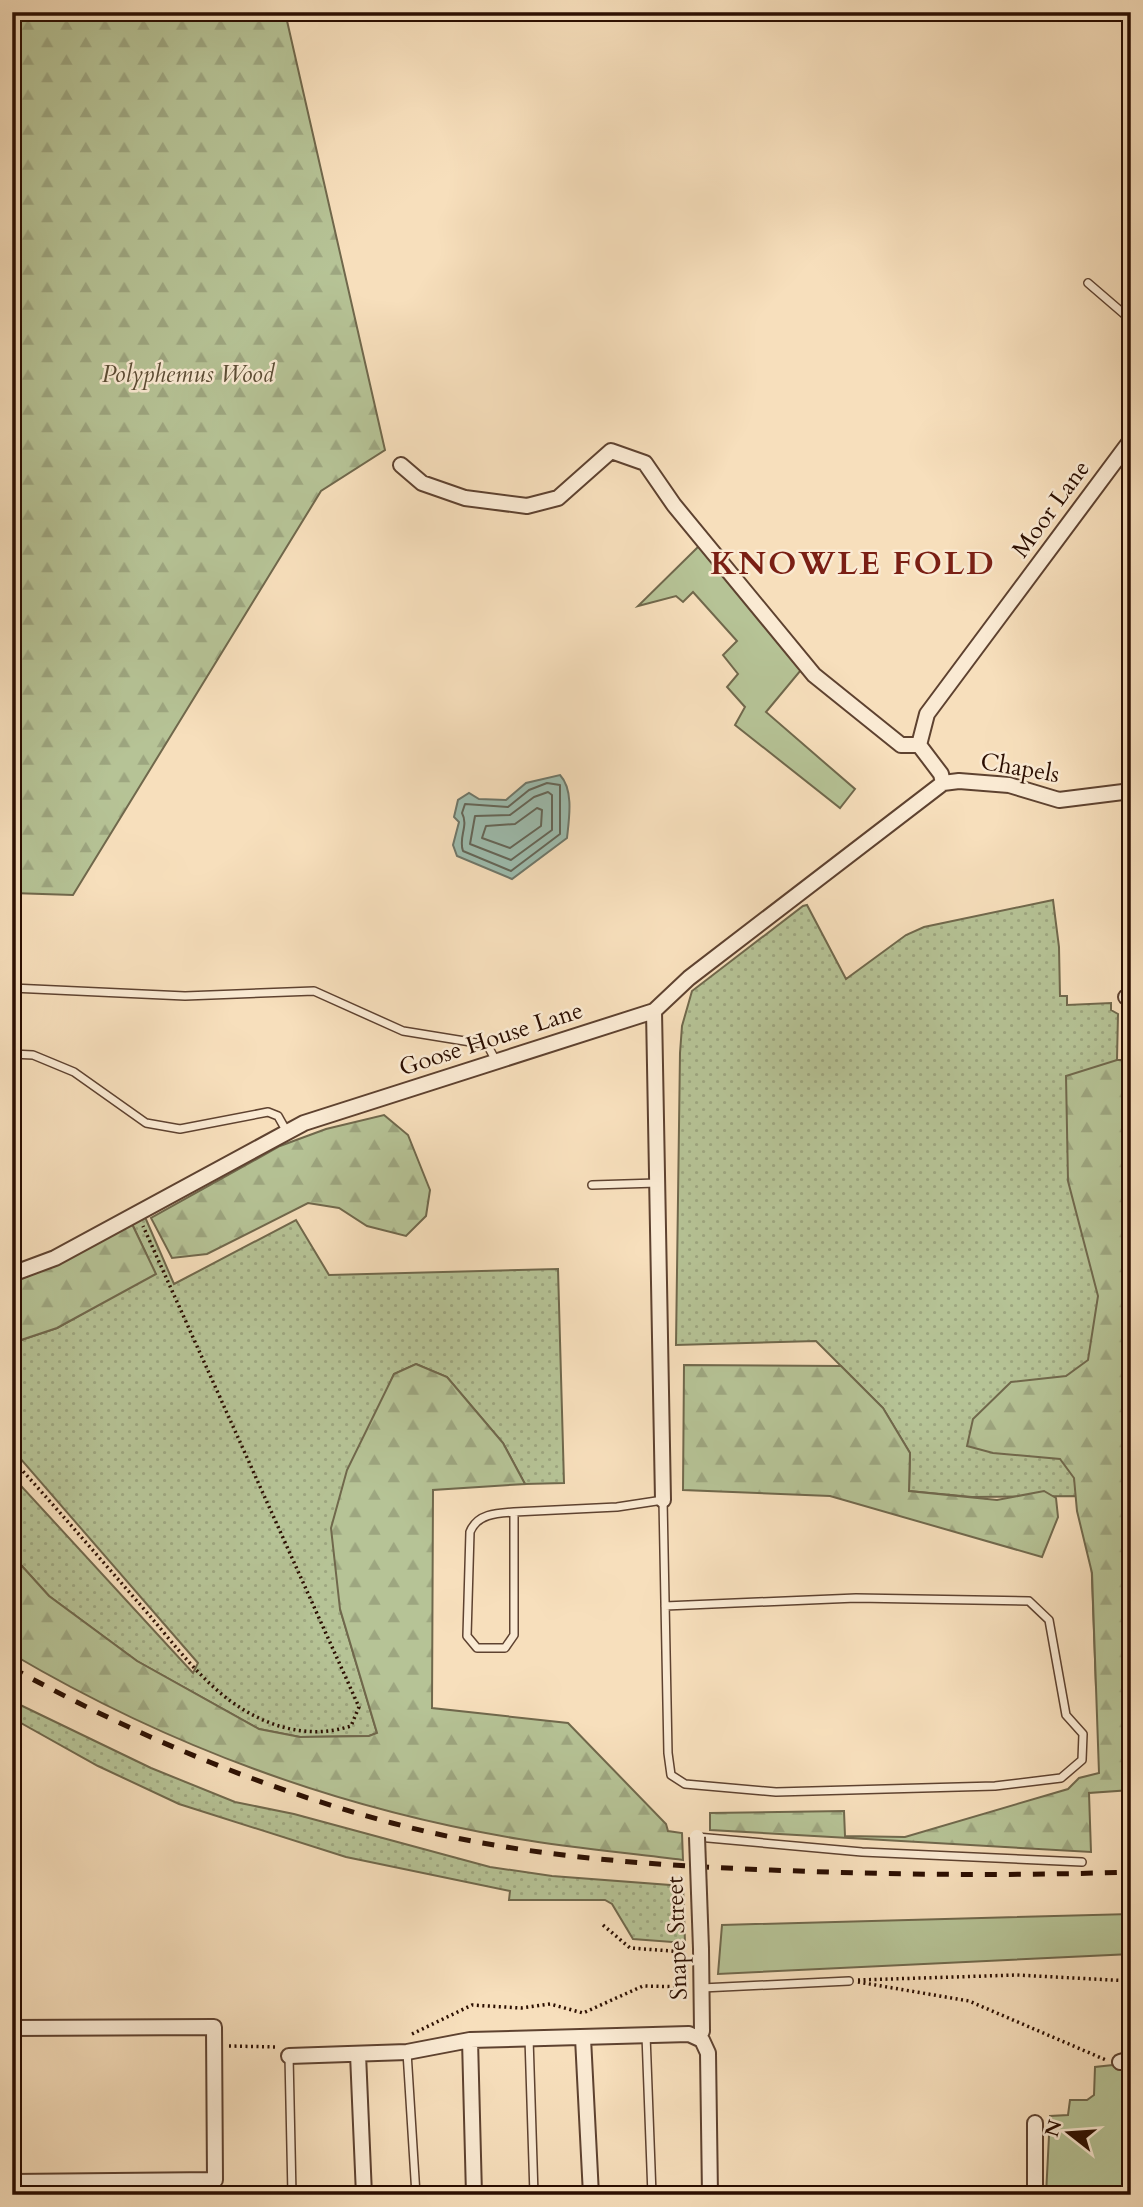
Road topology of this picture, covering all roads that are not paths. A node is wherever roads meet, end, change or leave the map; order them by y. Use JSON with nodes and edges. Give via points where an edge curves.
{"nodes":[{"id":1,"x":1088,"y":283,"type":"dead end"},
{"id":2,"x":1131,"y":320,"type":"edge"},
{"id":3,"x":1131,"y":440,"type":"edge"},
{"id":4,"x":401,"y":465,"type":"dead end"},
{"id":5,"x":919,"y":745,"type":"junction"},
{"id":6,"x":943,"y":783,"type":"junction"},
{"id":7,"x":1131,"y":791,"type":"edge"},
{"id":8,"x":12,"y":988,"type":"edge"},
{"id":9,"x":654,"y":1011,"type":"junction"},
{"id":10,"x":12,"y":1054,"type":"edge"},
{"id":11,"x":496,"y":1062,"type":"junction"},
{"id":12,"x":287,"y":1133,"type":"junction"},
{"id":13,"x":658,"y":1183,"type":"junction"},
{"id":14,"x":592,"y":1185,"type":"dead end"},
{"id":15,"x":12,"y":1274,"type":"edge"},
{"id":16,"x":663,"y":1500,"type":"junction"},
{"id":17,"x":514,"y":1512,"type":"junction"},
{"id":18,"x":665,"y":1606,"type":"junction"},
{"id":19,"x":697,"y":1837,"type":"joint"},
{"id":20,"x":1082,"y":1861,"type":"dead end"},
{"id":21,"x":849,"y":1981,"type":"road end"},
{"id":22,"x":702,"y":1988,"type":"junction"},
{"id":23,"x":12,"y":2028,"type":"edge"},
{"id":24,"x":646,"y":2035,"type":"junction"},
{"id":25,"x":529,"y":2038,"type":"junction"},
{"id":26,"x":583,"y":2038,"type":"junction"},
{"id":27,"x":700,"y":2038,"type":"junction"},
{"id":28,"x":470,"y":2040,"type":"junction"},
{"id":29,"x":407,"y":2052,"type":"junction"},
{"id":30,"x":358,"y":2054,"type":"junction"},
{"id":31,"x":289,"y":2056,"type":"joint"},
{"id":32,"x":1035,"y":2123,"type":"dead end"},
{"id":33,"x":12,"y":2182,"type":"edge"},
{"id":34,"x":292,"y":2195,"type":"edge"},
{"id":35,"x":364,"y":2195,"type":"edge"},
{"id":36,"x":416,"y":2195,"type":"edge"},
{"id":37,"x":474,"y":2195,"type":"edge"},
{"id":38,"x":534,"y":2195,"type":"edge"},
{"id":39,"x":591,"y":2195,"type":"edge"},
{"id":40,"x":652,"y":2195,"type":"edge"},
{"id":41,"x":710,"y":2195,"type":"edge"},
{"id":42,"x":1035,"y":2195,"type":"edge"}],
"edges":[{"from":1,"to":2,"type":"lane"},
{"from":3,"to":5,"type":"street","name":"Moor Lane","via":[[926,714]]},
{"from":4,"to":5,"type":"street","via":[[422,483],[465,498],[527,506],[558,498],[611,451],[645,463],[814,676],[901,746]]},
{"from":5,"to":6,"type":"street"},
{"from":6,"to":7,"type":"street","name":"Chapels","via":[[1009,785],[1059,800]]},
{"from":6,"to":9,"type":"street","name":"Goose House Lane","via":[[689,978]]},
{"from":8,"to":11,"type":"lane","via":[[185,996],[314,991],[403,1031],[483,1044]]},
{"from":9,"to":11,"type":"street","name":"Goose House Lane"},
{"from":9,"to":13,"type":"street"},
{"from":10,"to":12,"type":"lane","via":[[33,1055],[74,1072],[146,1123],[180,1129],[268,1112],[278,1116]]},
{"from":11,"to":12,"type":"street","name":"Goose House Lane"},
{"from":12,"to":15,"type":"street","name":"Goose House Lane","via":[[55,1258]]},
{"from":13,"to":14,"type":"lane"},
{"from":13,"to":16,"type":"street"},
{"from":16,"to":17,"type":"lane"},
{"from":16,"to":18,"type":"lane"},
{"from":17,"to":17,"type":"lane","via":[[481,1517],[470,1532],[467,1636],[477,1648],[505,1648],[512,1643]]},
{"from":18,"to":18,"type":"lane","via":[[667,1753],[671,1774],[685,1784],[776,1792],[995,1786],[1061,1778],[1082,1760],[1083,1734],[1066,1715],[1049,1620],[1029,1601],[856,1598]]},
{"from":19,"to":20,"type":"lane","via":[[862,1852]]},
{"from":19,"to":22,"type":"street","name":"Snape Street","bridge":true},
{"from":21,"to":22,"type":"lane"},
{"from":22,"to":27,"type":"street","name":"Snape Street"},
{"from":23,"to":33,"type":"street","via":[[214,2027],[215,2180]]},
{"from":24,"to":26,"type":"street"},
{"from":24,"to":27,"type":"street"},
{"from":24,"to":40,"type":"lane"},
{"from":25,"to":26,"type":"street"},
{"from":25,"to":28,"type":"street"},
{"from":25,"to":38,"type":"lane"},
{"from":26,"to":39,"type":"street"},
{"from":27,"to":41,"type":"street","name":"Snape Street","via":[[708,2053]]},
{"from":28,"to":29,"type":"street"},
{"from":28,"to":37,"type":"street"},
{"from":29,"to":30,"type":"street"},
{"from":29,"to":36,"type":"lane"},
{"from":30,"to":31,"type":"street"},
{"from":30,"to":35,"type":"street"},
{"from":31,"to":34,"type":"lane"},
{"from":32,"to":42,"type":"street"}]}
